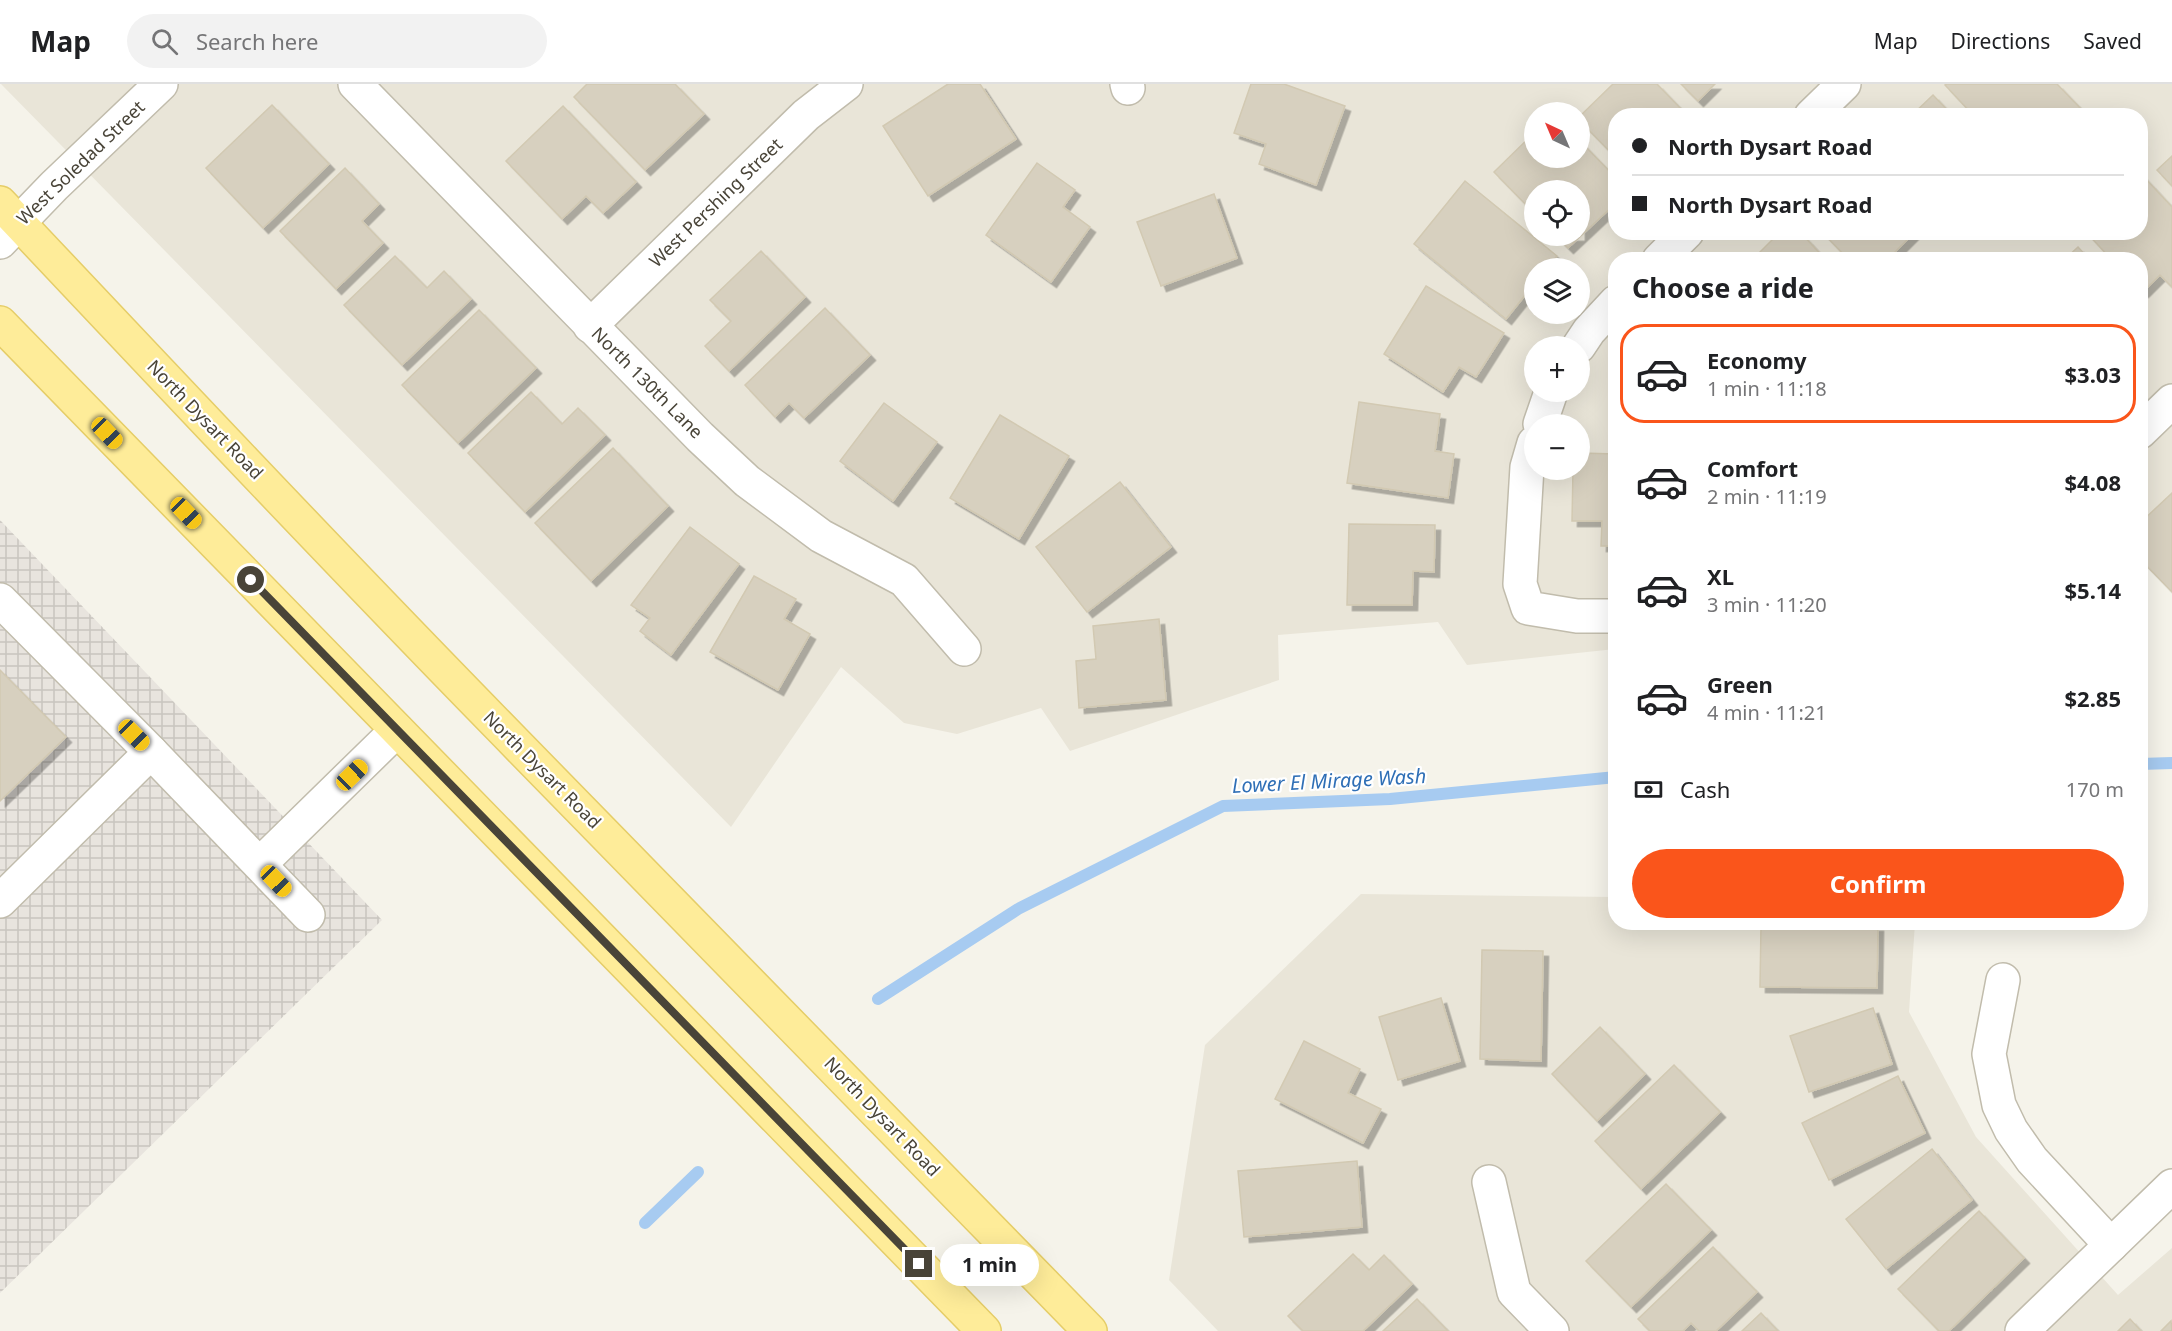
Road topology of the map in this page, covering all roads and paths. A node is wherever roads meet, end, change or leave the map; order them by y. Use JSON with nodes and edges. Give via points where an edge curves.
{"nodes":[{"id":1,"x":161,"y":84,"type":"edge"},
{"id":2,"x":355,"y":84,"type":"edge"},
{"id":3,"x":846,"y":84,"type":"edge"},
{"id":4,"x":1844,"y":84,"type":"edge"},
{"id":5,"x":1819,"y":108,"type":"edge"},
{"id":6,"x":6,"y":222,"type":"edge"},
{"id":7,"x":1679,"y":240,"type":"edge"},
{"id":8,"x":1667,"y":252,"type":"edge"},
{"id":9,"x":1608,"y":311,"type":"edge"},
{"id":10,"x":0,"y":322,"type":"edge"},
{"id":11,"x":590,"y":326,"type":"junction"},
{"id":12,"x":1586,"y":336,"type":"edge"},
{"id":13,"x":2172,"y":401,"type":"edge"},
{"id":14,"x":2148,"y":424,"type":"edge"},
{"id":15,"x":1526,"y":480,"type":"edge"},
{"id":16,"x":0,"y":600,"type":"edge"},
{"id":17,"x":1608,"y":616,"type":"edge"},
{"id":18,"x":964,"y":649,"type":"dead end"},
{"id":19,"x":398,"y":730,"type":"junction"},
{"id":20,"x":151,"y":752,"type":"junction"},
{"id":21,"x":260,"y":864,"type":"junction"},
{"id":22,"x":0,"y":901,"type":"edge"},
{"id":23,"x":308,"y":915,"type":"dead end"},
{"id":24,"x":2003,"y":980,"type":"dead end"},
{"id":25,"x":1489,"y":1182,"type":"dead end"},
{"id":26,"x":2172,"y":1186,"type":"edge"},
{"id":27,"x":2111,"y":1245,"type":"junction"},
{"id":28,"x":984,"y":1331,"type":"edge"},
{"id":29,"x":1090,"y":1331,"type":"edge"},
{"id":30,"x":1552,"y":1331,"type":"edge"},
{"id":31,"x":2022,"y":1331,"type":"edge"}],
"edges":[{"from":1,"to":6,"type":"street","name":"West Soledad Street","via":[[54,186]]},
{"from":2,"to":11,"type":"street","name":"North 130th Lane"},
{"from":3,"to":11,"type":"street","name":"West Pershing Street","via":[[806,115]]},
{"from":4,"to":5,"type":"street"},
{"from":6,"to":29,"type":"main road","name":"North Dysart Road"},
{"from":7,"to":8,"type":"street"},
{"from":9,"to":12,"type":"street"},
{"from":10,"to":19,"type":"main road"},
{"from":11,"to":18,"type":"street","name":"North 130th Lane","via":[[747,481],[821,536],[904,580]]},
{"from":13,"to":14,"type":"street"},
{"from":15,"to":17,"type":"street","via":[[1520,584],[1528,608],[1577,616]]},
{"from":16,"to":20,"type":"street"},
{"from":19,"to":21,"type":"street"},
{"from":19,"to":28,"type":"main road"},
{"from":20,"to":21,"type":"street"},
{"from":20,"to":22,"type":"street"},
{"from":21,"to":23,"type":"street"},
{"from":24,"to":27,"type":"street","via":[[1989,1054],[1999,1105],[2032,1160]]},
{"from":25,"to":30,"type":"street","via":[[1514,1292]]},
{"from":26,"to":27,"type":"street"},
{"from":27,"to":31,"type":"street"}]}
